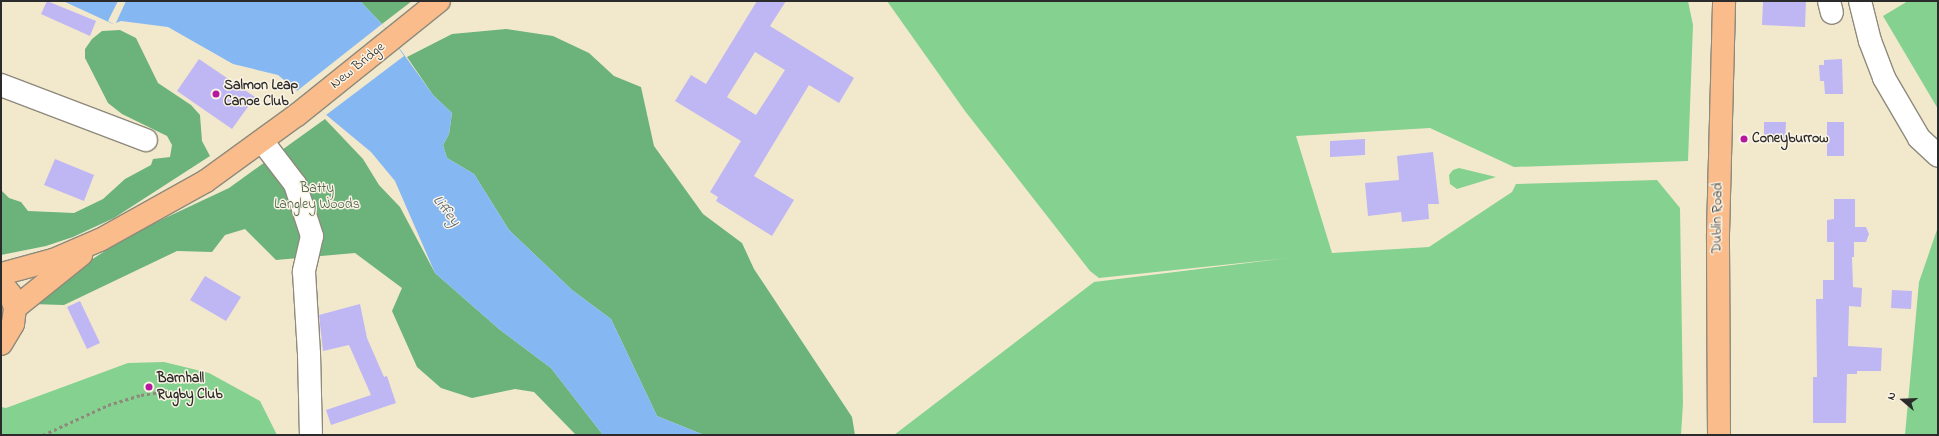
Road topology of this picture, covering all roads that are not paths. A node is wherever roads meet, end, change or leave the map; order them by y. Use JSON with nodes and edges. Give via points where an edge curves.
{"nodes":[{"id":1,"x":439,"y":1,"type":"edge"},
{"id":2,"x":1724,"y":1,"type":"edge"},
{"id":3,"x":1860,"y":1,"type":"edge"},
{"id":4,"x":1,"y":84,"type":"edge"},
{"id":5,"x":146,"y":140,"type":"dead end"},
{"id":6,"x":262,"y":141,"type":"junction"},
{"id":7,"x":1938,"y":156,"type":"edge"},
{"id":8,"x":100,"y":240,"type":"junction"},
{"id":9,"x":1,"y":274,"type":"edge"},
{"id":10,"x":1,"y":282,"type":"edge"},
{"id":11,"x":15,"y":308,"type":"junction"},
{"id":12,"x":1,"y":344,"type":"edge"},
{"id":13,"x":311,"y":435,"type":"edge"},
{"id":14,"x":1719,"y":435,"type":"edge"}],
"edges":[{"from":1,"to":6,"type":"main road","name":"New Bridge"},
{"from":2,"to":14,"type":"main road","name":"Dublin Road","via":[[1718,242]]},
{"from":3,"to":7,"type":"street","via":[[1870,40],[1884,78],[1919,138]]},
{"from":4,"to":5,"type":"street"},
{"from":6,"to":8,"type":"main road","name":"New Bridge","via":[[206,181]]},
{"from":6,"to":13,"type":"street","via":[[295,184],[312,236],[304,272],[310,354]]},
{"from":8,"to":9,"type":"main road","via":[[53,260]]},
{"from":8,"to":11,"type":"main road"},
{"from":10,"to":11,"type":"main road","via":[[10,294]]},
{"from":11,"to":12,"type":"main road","via":[[13,324]]}]}
